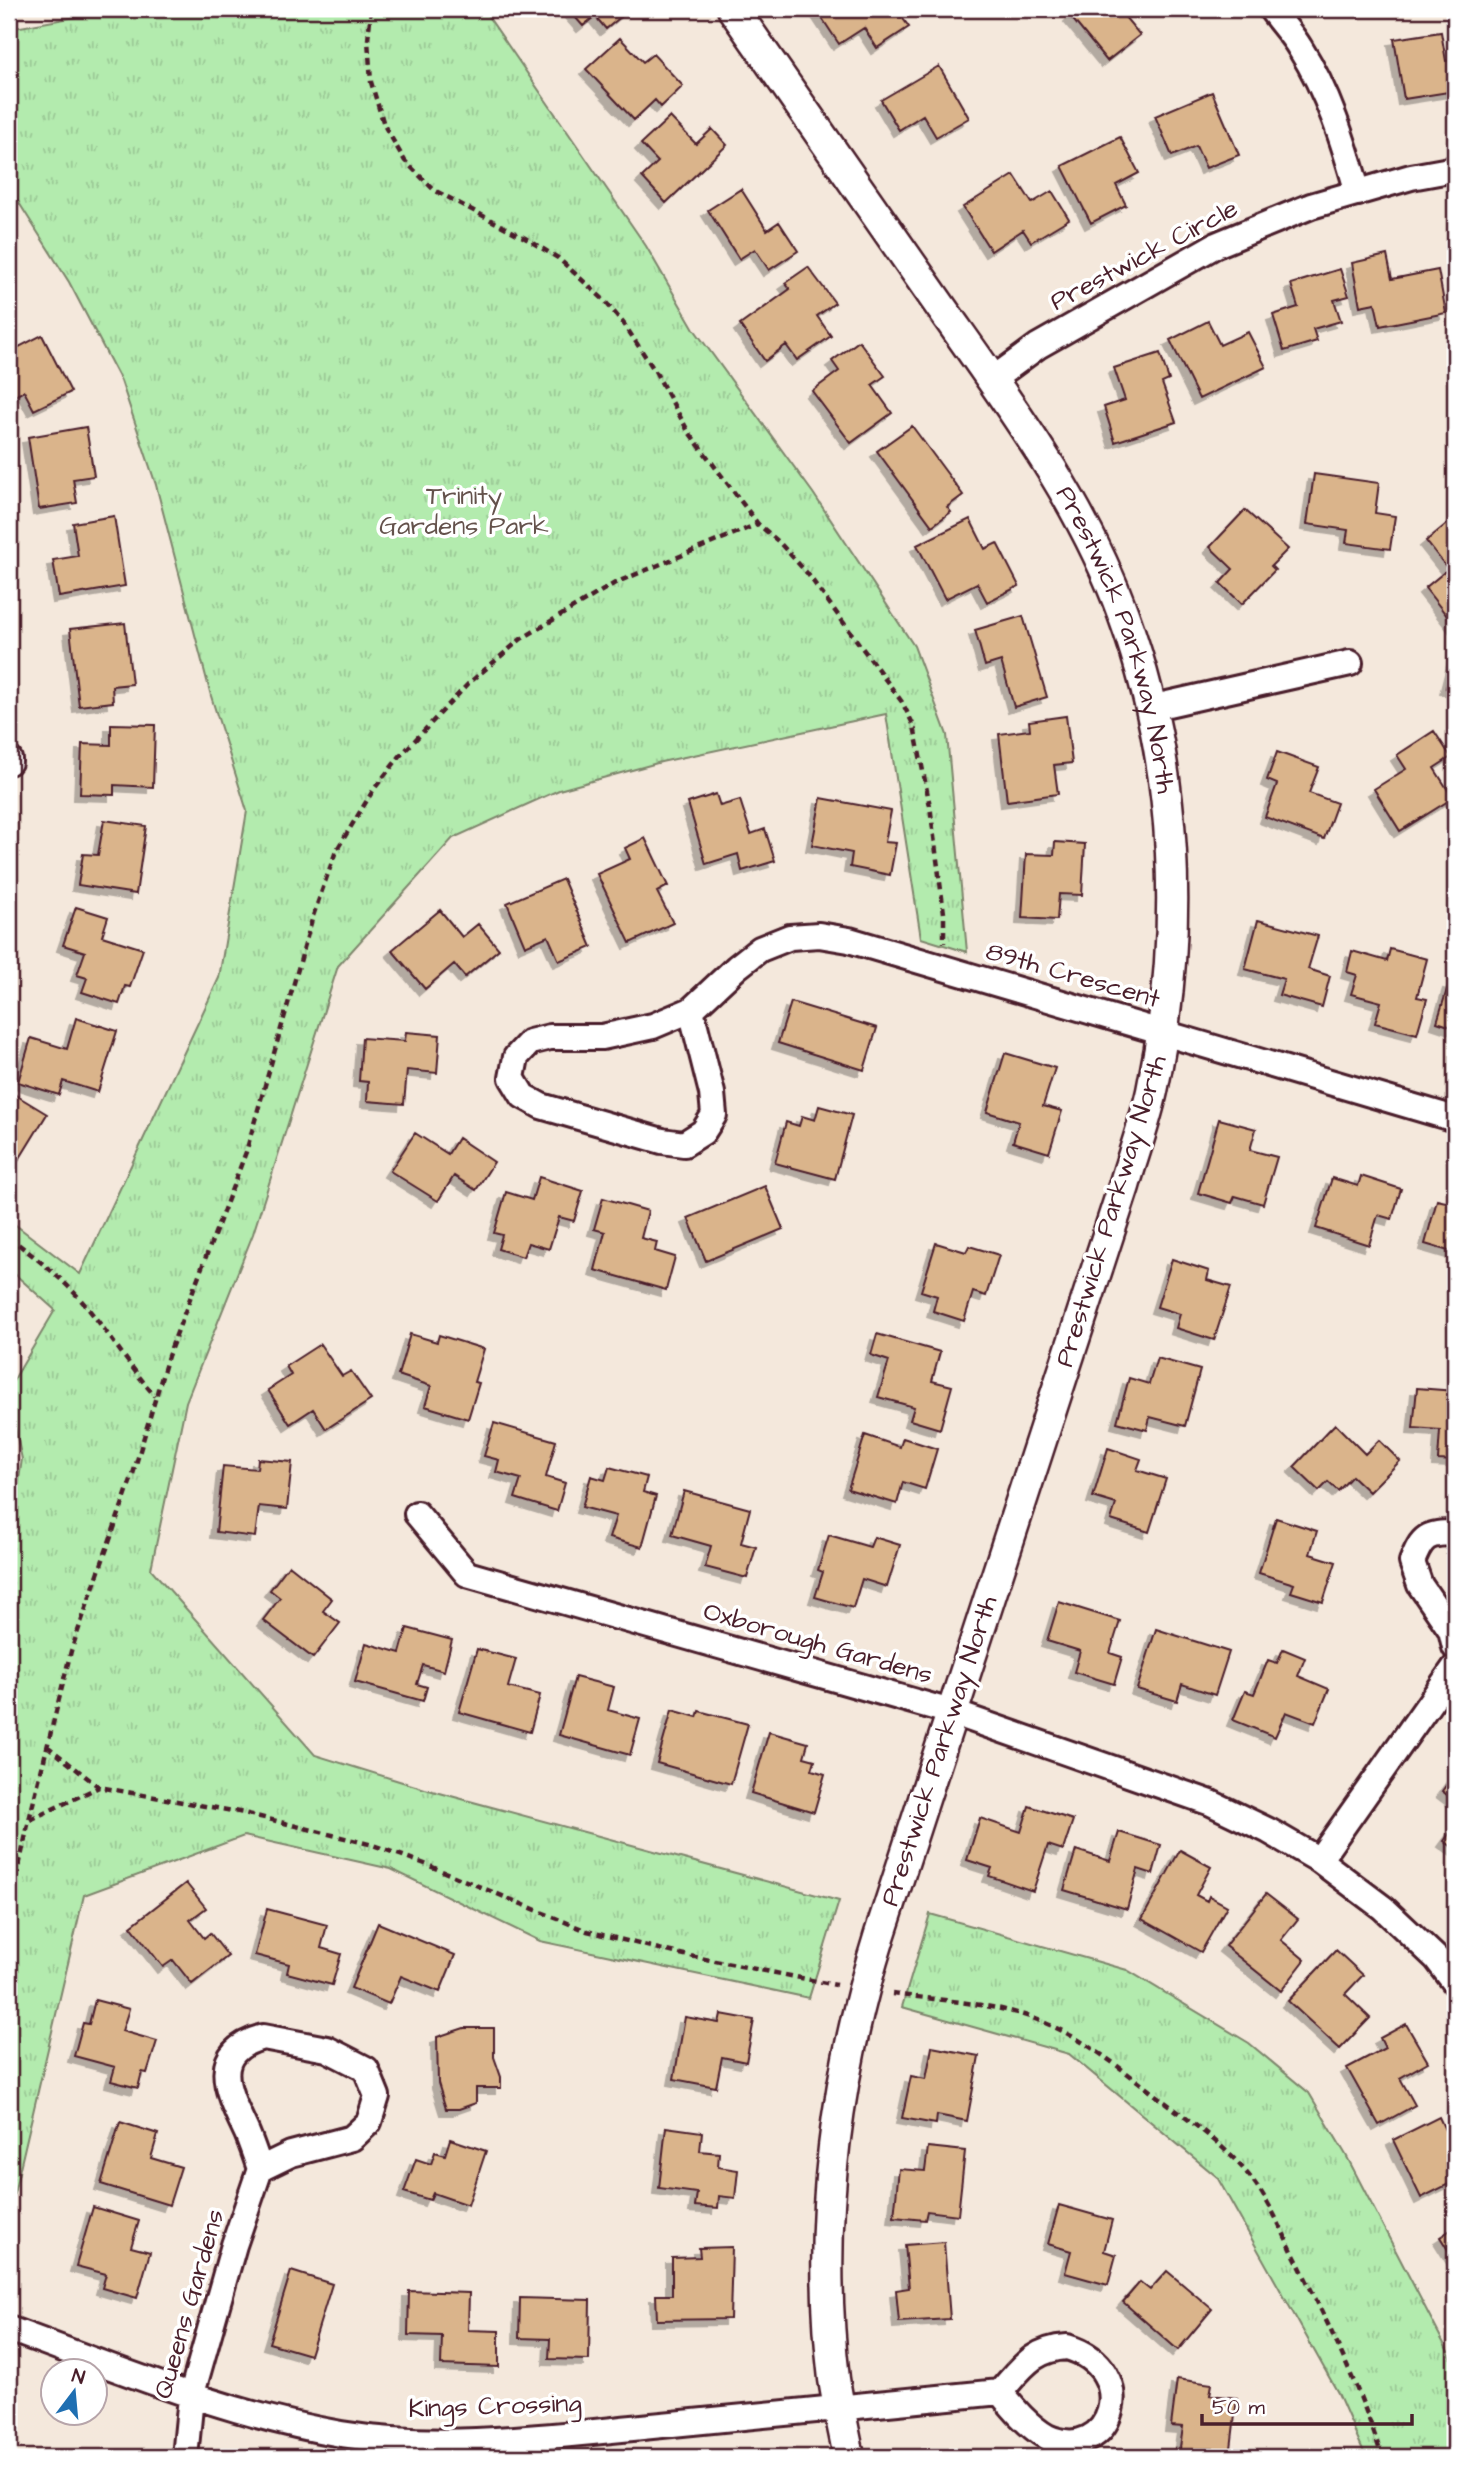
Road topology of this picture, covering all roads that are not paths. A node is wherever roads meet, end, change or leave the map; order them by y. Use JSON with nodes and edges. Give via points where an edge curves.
{"nodes":[{"id":1,"x":733,"y":9,"type":"edge"},
{"id":2,"x":1271,"y":9,"type":"edge"},
{"id":3,"x":1455,"y":169,"type":"edge"},
{"id":4,"x":1358,"y":193,"type":"junction"},
{"id":5,"x":992,"y":380,"type":"junction"},
{"id":6,"x":1350,"y":663,"type":"dead end"},
{"id":7,"x":1150,"y":708,"type":"junction"},
{"id":8,"x":691,"y":1010,"type":"junction"},
{"id":9,"x":1163,"y":1032,"type":"junction"},
{"id":10,"x":1455,"y":1119,"type":"edge"},
{"id":11,"x":417,"y":1514,"type":"dead end"},
{"id":12,"x":1455,"y":1533,"type":"edge"},
{"id":13,"x":1455,"y":1647,"type":"edge"},
{"id":14,"x":1455,"y":1667,"type":"edge"},
{"id":15,"x":951,"y":1712,"type":"junction"},
{"id":16,"x":1319,"y":1860,"type":"junction"},
{"id":17,"x":1455,"y":1983,"type":"edge"},
{"id":18,"x":260,"y":2169,"type":"junction"},
{"id":19,"x":9,"y":2329,"type":"edge"},
{"id":20,"x":1000,"y":2392,"type":"junction"},
{"id":21,"x":191,"y":2397,"type":"junction"},
{"id":22,"x":839,"y":2407,"type":"junction"},
{"id":23,"x":185,"y":2457,"type":"edge"},
{"id":24,"x":849,"y":2457,"type":"edge"}],
"edges":[{"from":1,"to":5,"type":"street","name":"Prestwick Parkway North"},
{"from":2,"to":4,"type":"street","via":[[1300,47],[1325,95]]},
{"from":3,"to":4,"type":"street","name":"Prestwick Circle"},
{"from":4,"to":5,"type":"street","name":"Prestwick Circle","via":[[1311,206],[1216,245],[1038,346]]},
{"from":5,"to":7,"type":"street","name":"Prestwick Parkway North","via":[[1095,549],[1122,612]]},
{"from":6,"to":7,"type":"street"},
{"from":7,"to":9,"type":"street","name":"Prestwick Parkway North","via":[[1166,794],[1173,880]]},
{"from":8,"to":8,"type":"street","name":"89th Crescent","via":[[712,1093],[713,1115],[703,1132],[684,1144],[541,1106],[523,1096],[512,1078],[516,1057],[530,1042],[550,1037],[603,1037],[653,1026]]},
{"from":8,"to":9,"type":"street","name":"89th Crescent","via":[[760,949],[790,937],[819,935]]},
{"from":9,"to":10,"type":"street","name":"89th Crescent"},
{"from":9,"to":15,"type":"street","name":"Prestwick Parkway North","via":[[1151,1095],[1124,1186]]},
{"from":11,"to":15,"type":"street","name":"Oxborough Gardens","via":[[467,1574]]},
{"from":12,"to":13,"type":"street","via":[[1432,1533],[1419,1544],[1412,1562],[1420,1586],[1451,1630]]},
{"from":14,"to":16,"type":"street"},
{"from":15,"to":16,"type":"street","name":"Oxborough Gardens","via":[[1211,1803]]},
{"from":15,"to":22,"type":"street","name":"Prestwick Parkway North","via":[[863,1990],[845,2063],[830,2185],[827,2258]]},
{"from":16,"to":17,"type":"street","name":"Oxborough Gardens","via":[[1383,1908],[1436,1958]]},
{"from":18,"to":18,"type":"street","via":[[291,2154],[352,2138],[369,2122],[377,2096],[366,2069],[327,2049],[263,2037],[244,2042],[229,2059],[227,2091]]},
{"from":18,"to":21,"type":"street","name":"Queens Gardens"},
{"from":19,"to":21,"type":"street","name":"Kings Crossing"},
{"from":20,"to":20,"type":"street","via":[[1030,2425],[1066,2445],[1086,2444],[1110,2421],[1110,2388],[1104,2374],[1082,2351],[1067,2347],[1036,2354]]},
{"from":20,"to":22,"type":"street","name":"Kings Crossing"},
{"from":21,"to":22,"type":"street","name":"Kings Crossing","via":[[317,2429],[435,2443],[537,2438]]},
{"from":21,"to":23,"type":"street","name":"Queens Gardens"},
{"from":22,"to":24,"type":"street","name":"Prestwick Parkway North"}]}
